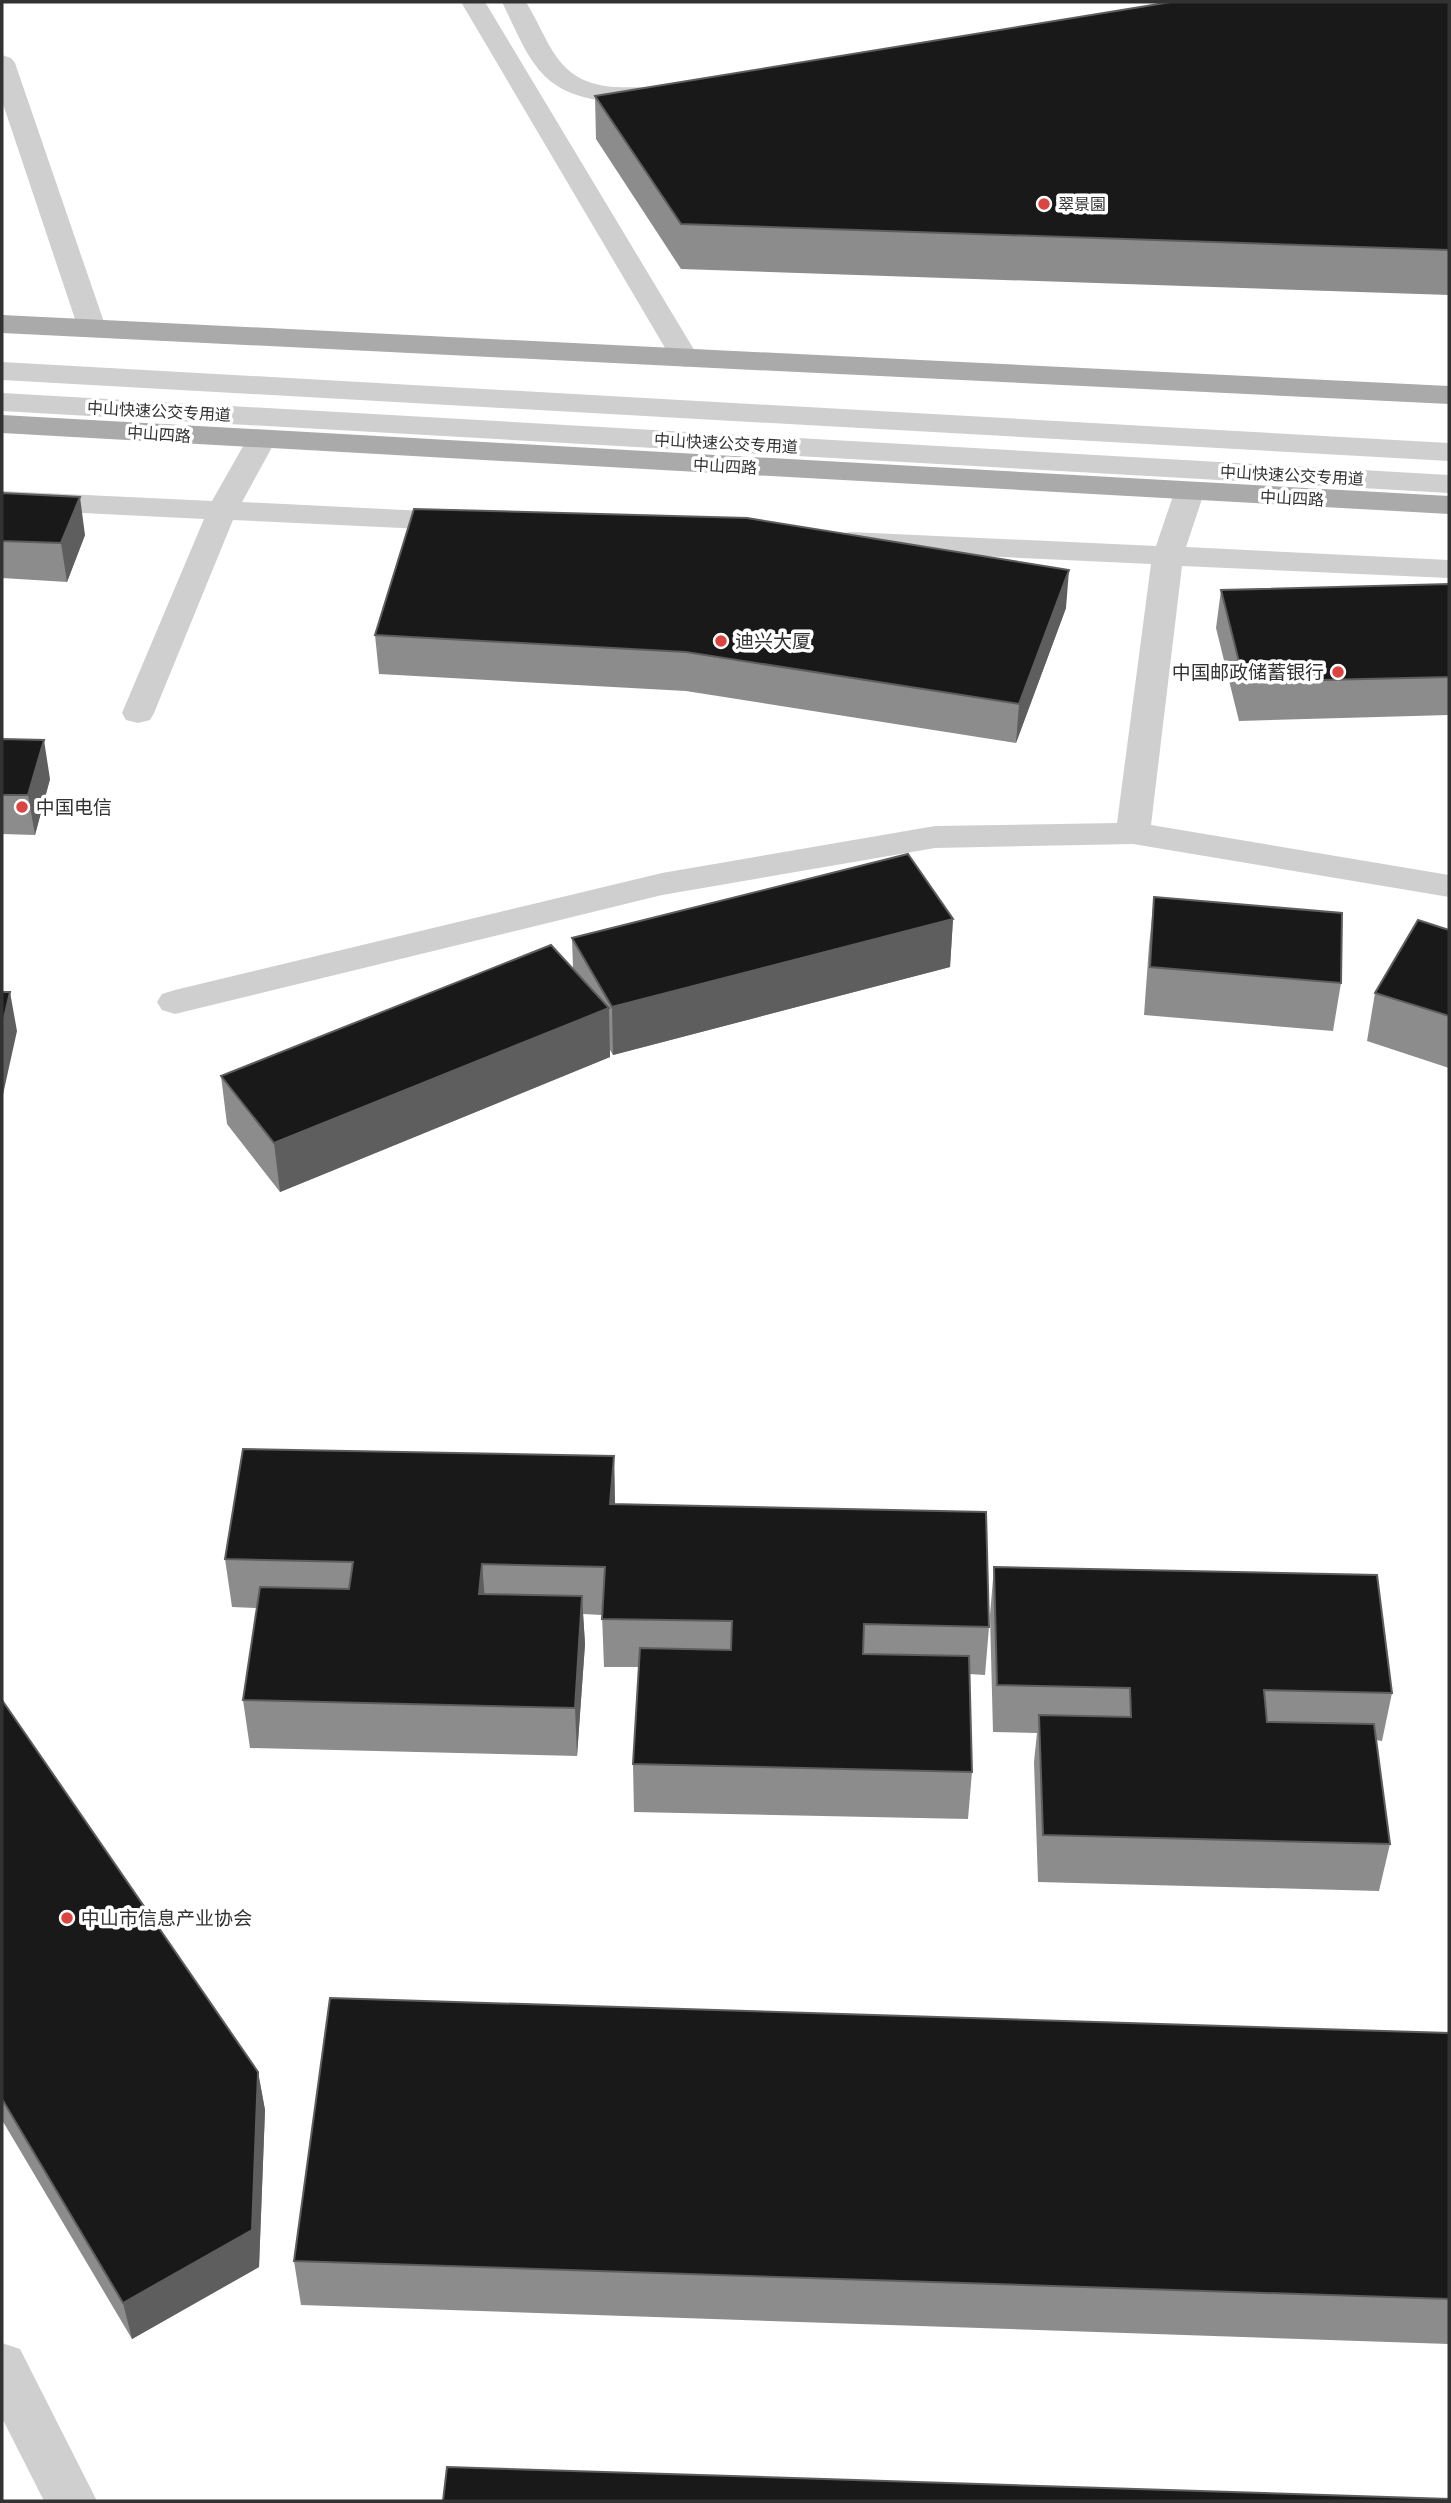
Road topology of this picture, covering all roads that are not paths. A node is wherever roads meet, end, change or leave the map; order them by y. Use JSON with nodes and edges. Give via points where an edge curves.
{"nodes":[{"id":1,"x":473,"y":2,"type":"edge"},
{"id":2,"x":514,"y":2,"type":"edge"},
{"id":3,"x":2,"y":63,"type":"edge"},
{"id":4,"x":679,"y":96,"type":"edge"},
{"id":5,"x":2,"y":324,"type":"edge"},
{"id":6,"x":92,"y":328,"type":"junction"},
{"id":7,"x":685,"y":358,"type":"junction"},
{"id":8,"x":2,"y":371,"type":"edge"},
{"id":9,"x":1449,"y":395,"type":"edge"},
{"id":10,"x":2,"y":402,"type":"edge"},
{"id":11,"x":2,"y":424,"type":"edge"},
{"id":12,"x":261,"y":440,"type":"junction"},
{"id":13,"x":1449,"y":452,"type":"edge"},
{"id":14,"x":1449,"y":484,"type":"edge"},
{"id":15,"x":1189,"y":493,"type":"junction"},
{"id":16,"x":2,"y":500,"type":"edge"},
{"id":17,"x":1449,"y":505,"type":"edge"},
{"id":18,"x":222,"y":511,"type":"junction"},
{"id":19,"x":500,"y":524,"type":"edge"},
{"id":20,"x":820,"y":539,"type":"edge"},
{"id":21,"x":1168,"y":556,"type":"junction"},
{"id":22,"x":1449,"y":569,"type":"edge"},
{"id":23,"x":138,"y":713,"type":"dead end"},
{"id":24,"x":1133,"y":833,"type":"junction"},
{"id":25,"x":1449,"y":886,"type":"edge"},
{"id":26,"x":175,"y":1002,"type":"dead end"},
{"id":27,"x":2,"y":2367,"type":"edge"},
{"id":28,"x":71,"y":2501,"type":"edge"}],
"edges":[{"from":1,"to":7,"type":"street"},
{"from":2,"to":4,"type":"street","via":[[555,74],[579,87],[614,95]]},
{"from":3,"to":6,"type":"street"},
{"from":5,"to":6,"type":"main road"},
{"from":6,"to":7,"type":"main road"},
{"from":7,"to":9,"type":"main road"},
{"from":8,"to":13,"type":"street","name":"中山快速公交专用道"},
{"from":10,"to":14,"type":"street","name":"中山快速公交专用道"},
{"from":11,"to":12,"type":"main road","name":"中山四路"},
{"from":12,"to":15,"type":"main road","name":"中山四路"},
{"from":12,"to":18,"type":"street"},
{"from":15,"to":17,"type":"main road","name":"中山四路"},
{"from":15,"to":21,"type":"street"},
{"from":16,"to":18,"type":"street"},
{"from":18,"to":19,"type":"street"},
{"from":18,"to":23,"type":"street"},
{"from":20,"to":21,"type":"street"},
{"from":21,"to":22,"type":"street"},
{"from":21,"to":24,"type":"street"},
{"from":24,"to":25,"type":"street"},
{"from":24,"to":26,"type":"street","via":[[935,837],[676,881]]},
{"from":27,"to":28,"type":"street"}]}
